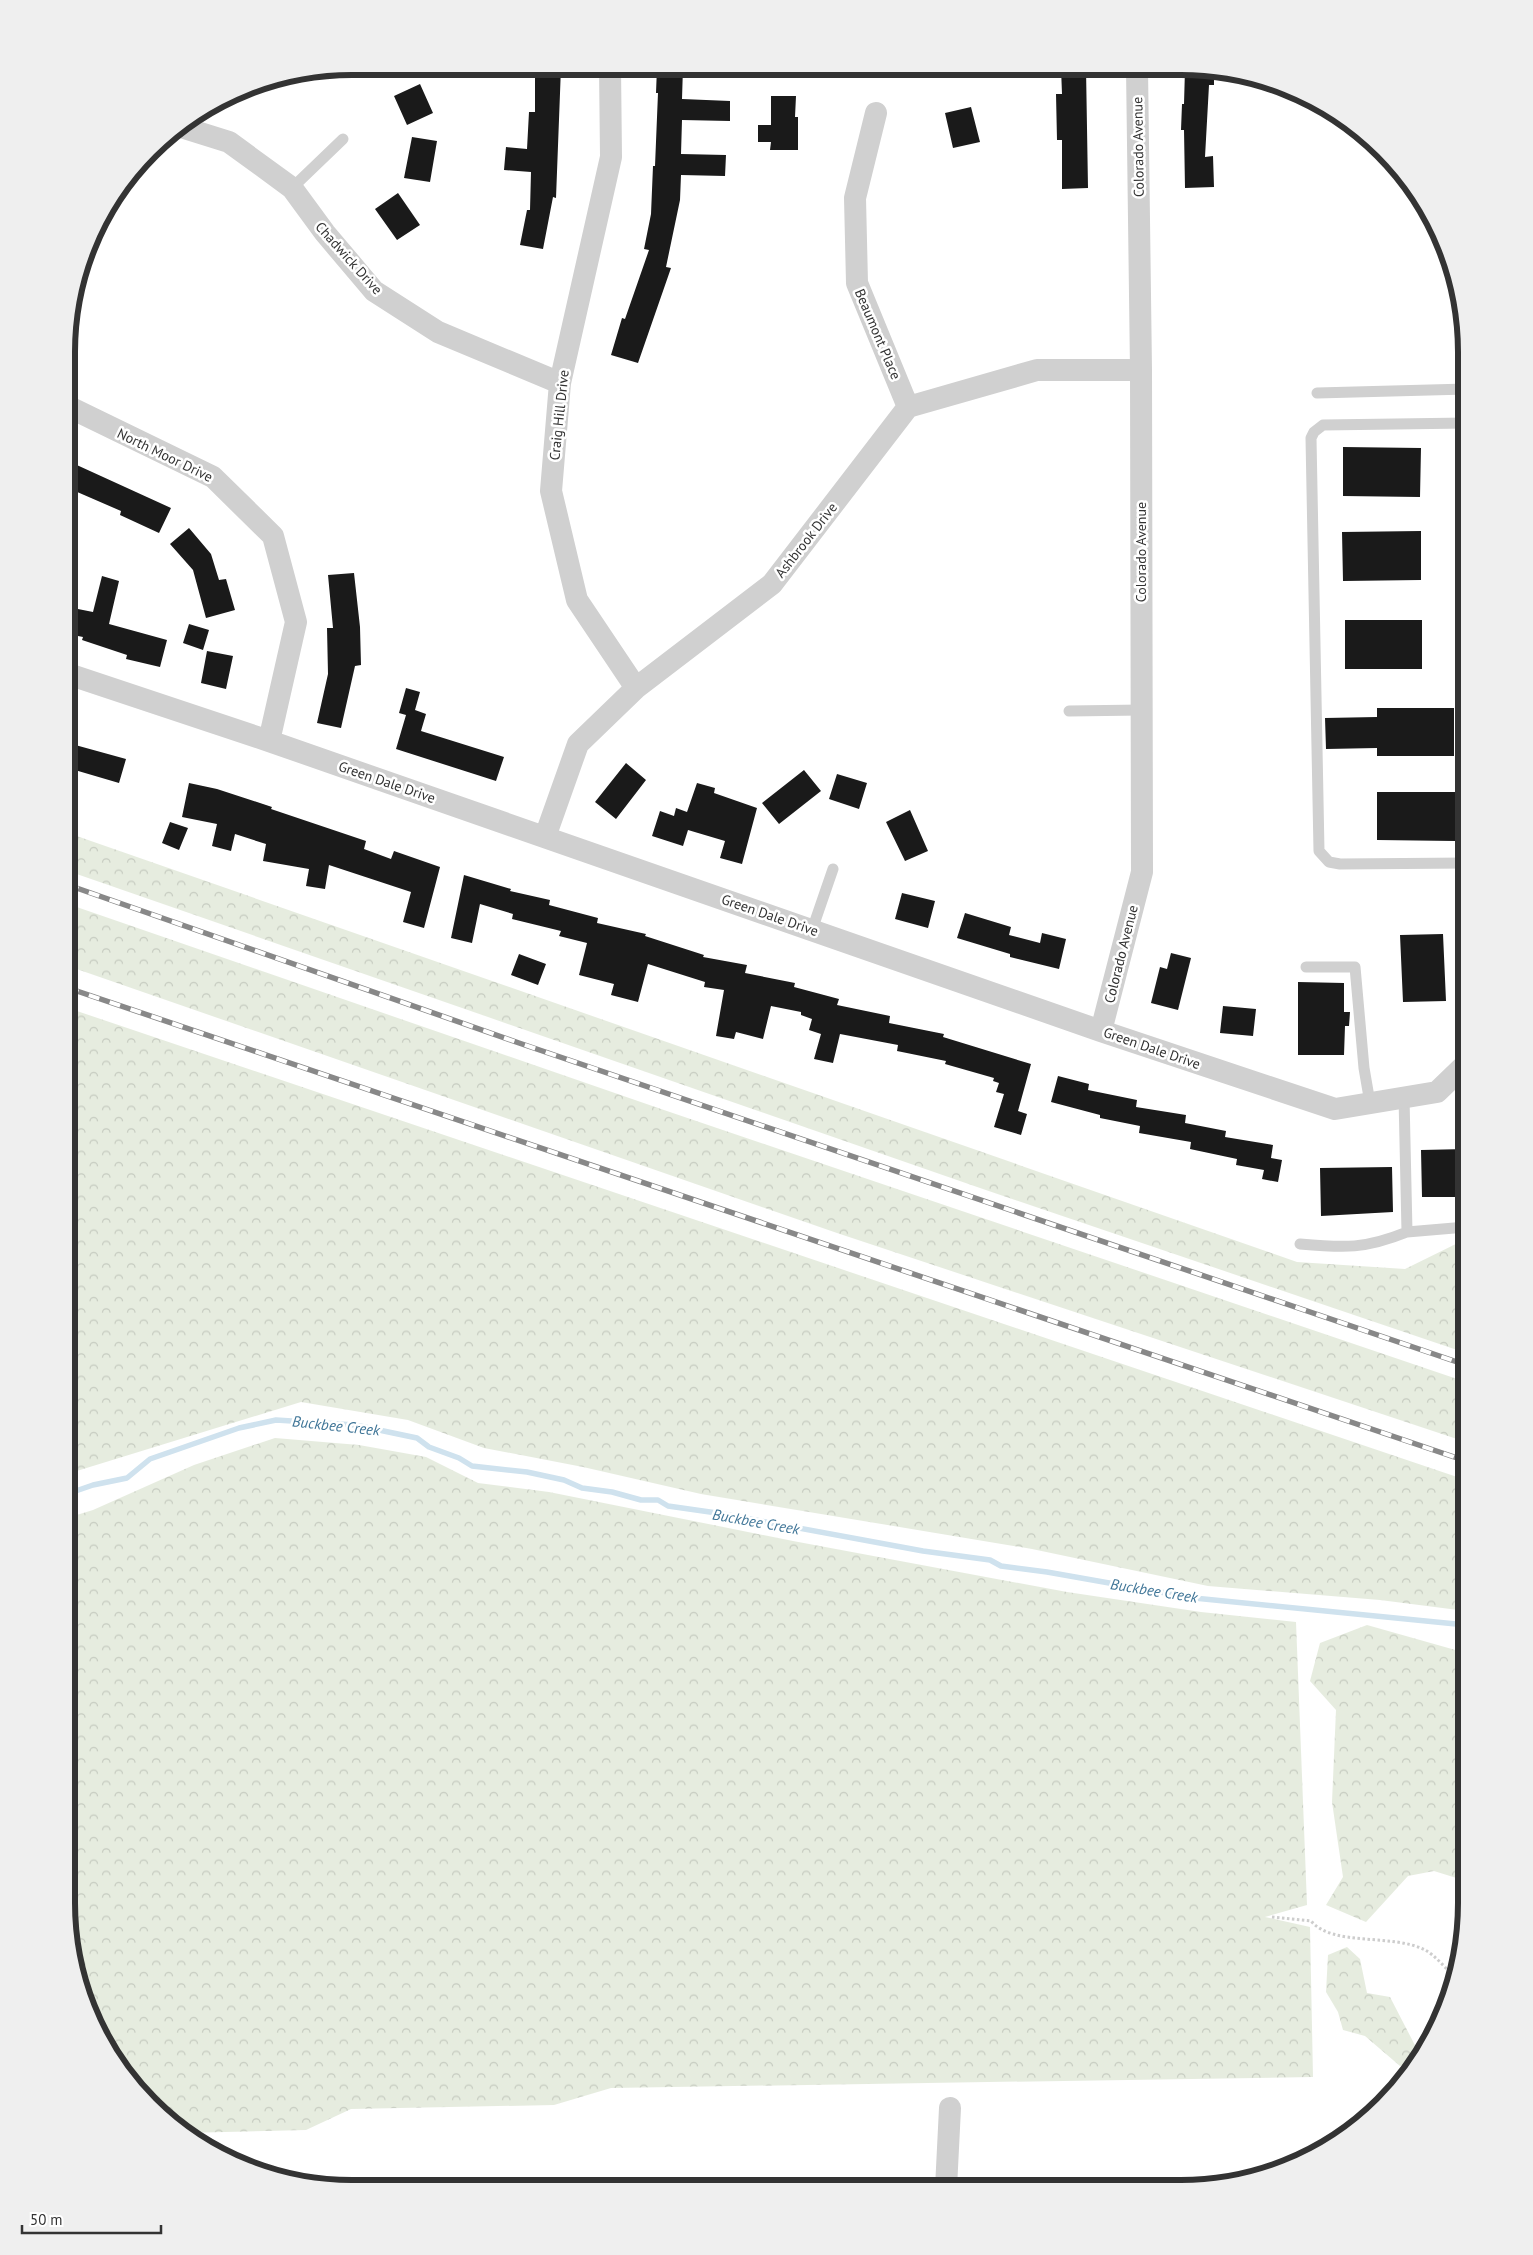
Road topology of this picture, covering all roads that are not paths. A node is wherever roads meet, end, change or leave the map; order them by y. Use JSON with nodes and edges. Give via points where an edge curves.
{"nodes":[{"id":1,"x":610,"y":75,"type":"edge"},
{"id":2,"x":1137,"y":75,"type":"edge"},
{"id":3,"x":876,"y":113,"type":"dead end"},
{"id":4,"x":187,"y":129,"type":"edge"},
{"id":5,"x":343,"y":139,"type":"dead end"},
{"id":6,"x":292,"y":188,"type":"junction"},
{"id":7,"x":1141,"y":370,"type":"junction"},
{"id":8,"x":560,"y":383,"type":"junction"},
{"id":9,"x":1458,"y":389,"type":"edge"},
{"id":10,"x":1317,"y":392,"type":"dead end"},
{"id":11,"x":908,"y":407,"type":"junction"},
{"id":12,"x":75,"y":410,"type":"edge"},
{"id":13,"x":1458,"y":423,"type":"edge"},
{"id":14,"x":75,"y":676,"type":"edge"},
{"id":15,"x":636,"y":688,"type":"junction"},
{"id":16,"x":1142,"y":710,"type":"junction"},
{"id":17,"x":1069,"y":711,"type":"dead end"},
{"id":18,"x":269,"y":741,"type":"junction"},
{"id":19,"x":545,"y":837,"type":"junction"},
{"id":20,"x":1458,"y":863,"type":"edge"},
{"id":21,"x":833,"y":869,"type":"dead end"},
{"id":22,"x":812,"y":930,"type":"junction"},
{"id":23,"x":1306,"y":967,"type":"dead end"},
{"id":24,"x":1101,"y":1031,"type":"junction"},
{"id":25,"x":1458,"y":1072,"type":"edge"},
{"id":26,"x":1404,"y":1098,"type":"junction"},
{"id":27,"x":1370,"y":1103,"type":"junction"},
{"id":28,"x":1458,"y":1227,"type":"edge"},
{"id":29,"x":1407,"y":1232,"type":"junction"},
{"id":30,"x":1300,"y":1244,"type":"dead end"},
{"id":31,"x":950,"y":2108,"type":"dead end"},
{"id":32,"x":946,"y":2180,"type":"edge"}],
"edges":[{"from":1,"to":8,"type":"street","name":"Craig Hill Drive","via":[[611,157]]},
{"from":2,"to":7,"type":"street","name":"Colorado Avenue"},
{"from":3,"to":11,"type":"street","name":"Beaumont Place","via":[[855,198],[857,283]]},
{"from":4,"to":6,"type":"street","name":"Chadwick Drive","via":[[229,142]]},
{"from":5,"to":6,"type":"lane"},
{"from":6,"to":8,"type":"street","name":"Chadwick Drive","via":[[374,290],[438,332]]},
{"from":7,"to":11,"type":"street","via":[[1037,370]]},
{"from":7,"to":16,"type":"street","name":"Colorado Avenue"},
{"from":8,"to":15,"type":"street","name":"Craig Hill Drive","via":[[551,491],[577,600]]},
{"from":9,"to":10,"type":"lane"},
{"from":11,"to":15,"type":"street","name":"Ashbrook Drive","via":[[772,584]]},
{"from":12,"to":18,"type":"street","name":"North Moor Drive","via":[[213,477],[273,536],[296,622]]},
{"from":13,"to":20,"type":"lane","via":[[1323,425],[1311,438],[1319,851],[1329,862],[1340,864]]},
{"from":14,"to":18,"type":"street","name":"Green Dale Drive"},
{"from":15,"to":19,"type":"street","name":"Ashbrook Drive","via":[[578,744]]},
{"from":16,"to":17,"type":"lane"},
{"from":16,"to":24,"type":"street","name":"Colorado Avenue","via":[[1142,872]]},
{"from":18,"to":19,"type":"street","name":"Green Dale Drive"},
{"from":19,"to":22,"type":"street","name":"Green Dale Drive"},
{"from":21,"to":22,"type":"lane"},
{"from":22,"to":24,"type":"street","name":"Green Dale Drive"},
{"from":23,"to":27,"type":"lane","via":[[1354,967]]},
{"from":24,"to":27,"type":"street","name":"Green Dale Drive","via":[[1335,1109]]},
{"from":25,"to":26,"type":"street","name":"Green Dale Drive","via":[[1437,1092]]},
{"from":26,"to":27,"type":"street","name":"Green Dale Drive"},
{"from":26,"to":29,"type":"lane"},
{"from":28,"to":29,"type":"lane"},
{"from":29,"to":30,"type":"lane","via":[[1367,1246]]},
{"from":31,"to":32,"type":"street"}]}
